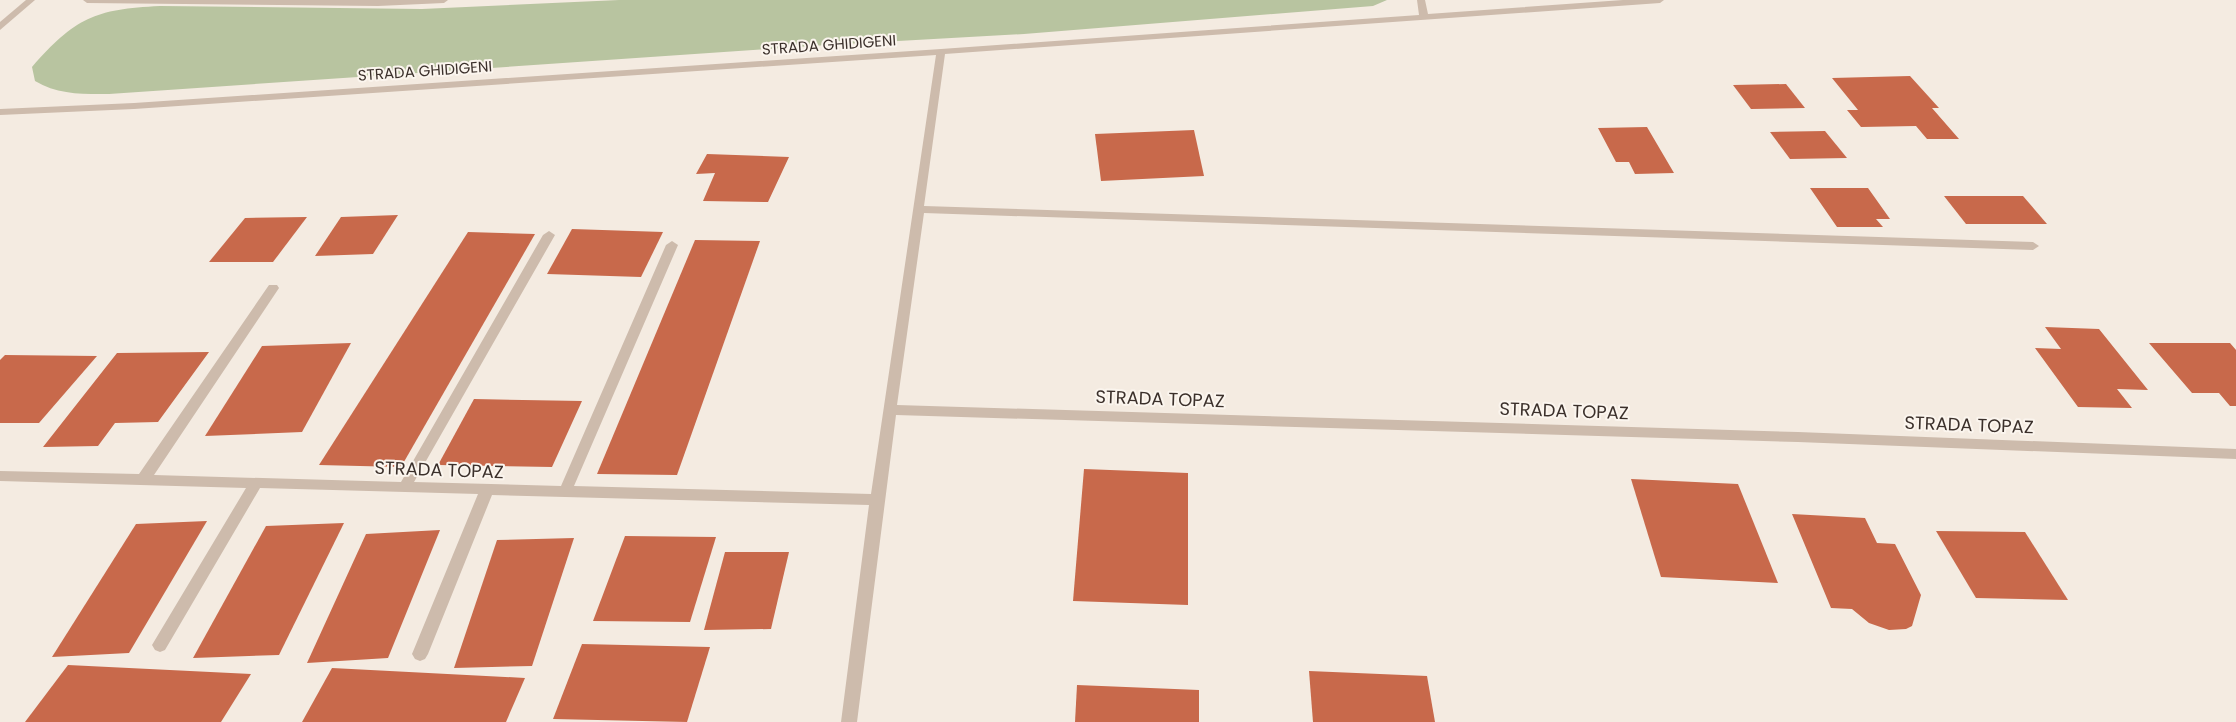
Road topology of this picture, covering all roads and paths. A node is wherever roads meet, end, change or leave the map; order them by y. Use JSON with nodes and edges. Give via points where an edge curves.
{"nodes":[{"id":1,"x":31,"y":0,"type":"edge"},
{"id":2,"x":87,"y":0,"type":"edge"},
{"id":3,"x":444,"y":0,"type":"edge"},
{"id":4,"x":1421,"y":0,"type":"edge"},
{"id":5,"x":1660,"y":0,"type":"edge"},
{"id":6,"x":1424,"y":18,"type":"junction"},
{"id":7,"x":0,"y":27,"type":"edge"},
{"id":8,"x":942,"y":52,"type":"junction"},
{"id":9,"x":0,"y":112,"type":"edge"},
{"id":10,"x":917,"y":209,"type":"junction"},
{"id":11,"x":548,"y":235,"type":"dead end"},
{"id":12,"x":672,"y":245,"type":"dead end"},
{"id":13,"x":2033,"y":246,"type":"dead end"},
{"id":14,"x":273,"y":288,"type":"dead end"},
{"id":15,"x":892,"y":410,"type":"junction"},
{"id":16,"x":2236,"y":454,"type":"edge"},
{"id":17,"x":0,"y":476,"type":"edge"},
{"id":18,"x":143,"y":480,"type":"junction"},
{"id":19,"x":256,"y":483,"type":"junction"},
{"id":20,"x":404,"y":488,"type":"junction"},
{"id":21,"x":487,"y":490,"type":"junction"},
{"id":22,"x":564,"y":492,"type":"junction"},
{"id":23,"x":877,"y":500,"type":"junction"},
{"id":24,"x":160,"y":645,"type":"dead end"},
{"id":25,"x":420,"y":654,"type":"dead end"},
{"id":26,"x":849,"y":722,"type":"edge"}],
"edges":[{"from":1,"to":7,"type":"street"},
{"from":2,"to":3,"type":"street"},
{"from":4,"to":6,"type":"street"},
{"from":5,"to":6,"type":"street","name":"STRADA GHIDIGENI"},
{"from":6,"to":8,"type":"street","name":"STRADA GHIDIGENI"},
{"from":8,"to":9,"type":"street","name":"STRADA GHIDIGENI","via":[[134,106]]},
{"from":8,"to":10,"type":"street"},
{"from":10,"to":13,"type":"street"},
{"from":10,"to":15,"type":"street"},
{"from":11,"to":20,"type":"street"},
{"from":12,"to":22,"type":"street"},
{"from":14,"to":18,"type":"street"},
{"from":15,"to":16,"type":"street","name":"STRADA TOPAZ","via":[[1798,437]]},
{"from":15,"to":23,"type":"street"},
{"from":17,"to":18,"type":"street","name":"STRADA TOPAZ"},
{"from":18,"to":19,"type":"street","name":"STRADA TOPAZ"},
{"from":19,"to":20,"type":"street","name":"STRADA TOPAZ"},
{"from":19,"to":24,"type":"street"},
{"from":20,"to":21,"type":"street","name":"STRADA TOPAZ"},
{"from":21,"to":22,"type":"street","name":"STRADA TOPAZ"},
{"from":21,"to":25,"type":"street"},
{"from":22,"to":23,"type":"street","name":"STRADA TOPAZ"},
{"from":23,"to":26,"type":"street"}]}
